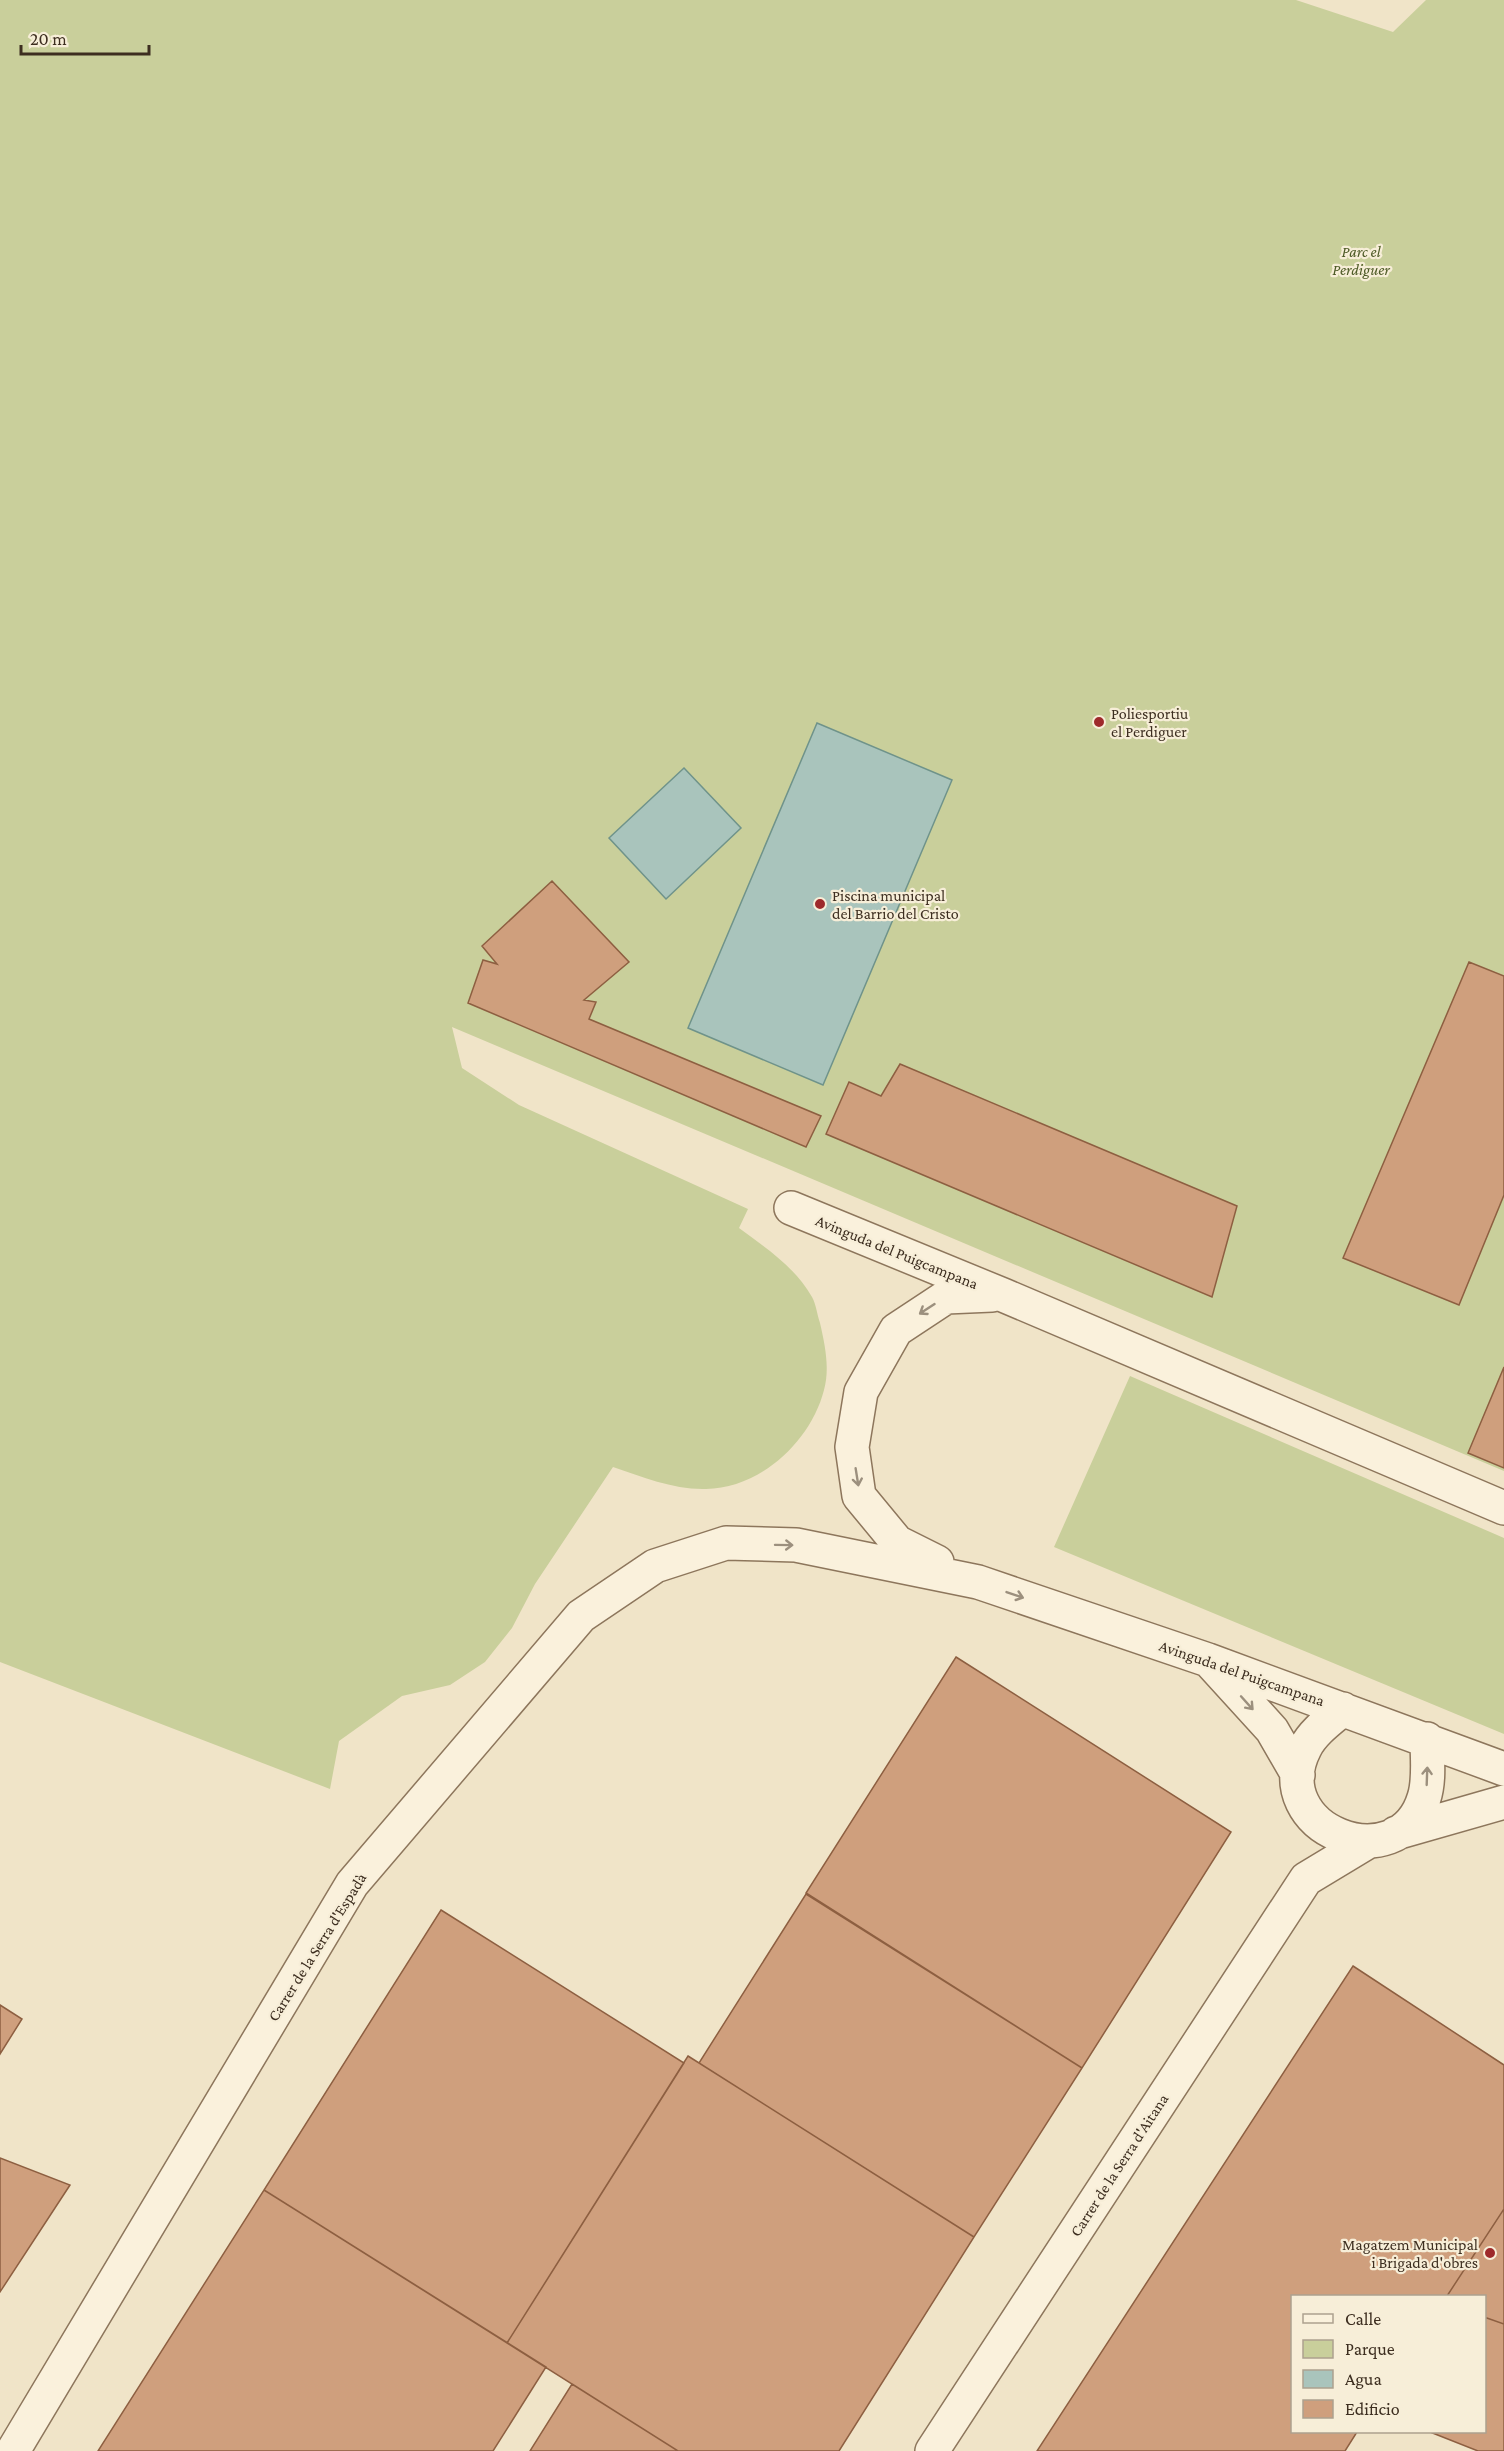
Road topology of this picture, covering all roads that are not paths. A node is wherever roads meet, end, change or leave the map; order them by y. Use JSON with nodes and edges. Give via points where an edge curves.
{"nodes":[{"id":1,"x":791,"y":1208,"type":"dead end"},
{"id":2,"x":1003,"y":1295,"type":"junction"},
{"id":3,"x":1504,"y":1508,"type":"edge"},
{"id":4,"x":726,"y":1543,"type":"joint"},
{"id":5,"x":978,"y":1582,"type":"junction"},
{"id":6,"x":1208,"y":1660,"type":"junction"},
{"id":7,"x":1343,"y":1708,"type":"junction"},
{"id":8,"x":1427,"y":1739,"type":"junction"},
{"id":9,"x":1504,"y":1769,"type":"edge"},
{"id":10,"x":1298,"y":1776,"type":"junction"},
{"id":11,"x":1504,"y":1802,"type":"edge"},
{"id":12,"x":1306,"y":1808,"type":"junction"},
{"id":13,"x":1380,"y":1838,"type":"junction"},
{"id":14,"x":1306,"y":1879,"type":"junction"},
{"id":15,"x":13,"y":2451,"type":"edge"},
{"id":16,"x":932,"y":2451,"type":"edge"}],
"edges":[{"from":1,"to":2,"type":"street","name":"Avinguda del Puigcampana"},
{"from":2,"to":3,"type":"street","name":"Avinguda del Puigcampana"},
{"from":2,"to":5,"type":"street","name":"Avinguda del Puigcampana","one_way":true,"via":[[946,1297],[896,1330],[861,1392],[852,1447],[859,1496],[897,1542]]},
{"from":4,"to":5,"type":"street","name":"Avinguda del Puigcampana","one_way":true,"via":[[796,1545]]},
{"from":4,"to":15,"type":"street","name":"Carrer de la Serra d'Espadà","via":[[655,1566],[581,1616],[352,1884]]},
{"from":5,"to":6,"type":"street","name":"Avinguda del Puigcampana","one_way":true},
{"from":6,"to":7,"type":"street","name":"Avinguda del Puigcampana"},
{"from":6,"to":10,"type":"street","one_way":true,"via":[[1272,1730]]},
{"from":7,"to":8,"type":"street","name":"Avinguda del Puigcampana"},
{"from":7,"to":10,"type":"street","via":[[1316,1732],[1305,1749]]},
{"from":8,"to":9,"type":"street","name":"Avinguda del Puigcampana"},
{"from":13,"to":8,"type":"street","one_way":true,"via":[[1401,1830],[1415,1817],[1424,1800],[1428,1781]]},
{"from":10,"to":12,"type":"street"},
{"from":11,"to":13,"type":"street","name":"Carrer de la Serra d'Aitana"},
{"from":12,"to":13,"type":"street","via":[[1320,1825],[1338,1837],[1360,1842]]},
{"from":12,"to":14,"type":"street"},
{"from":13,"to":14,"type":"street","name":"Carrer de la Serra d'Aitana"},
{"from":14,"to":16,"type":"street","name":"Carrer de la Serra d'Aitana"}]}
